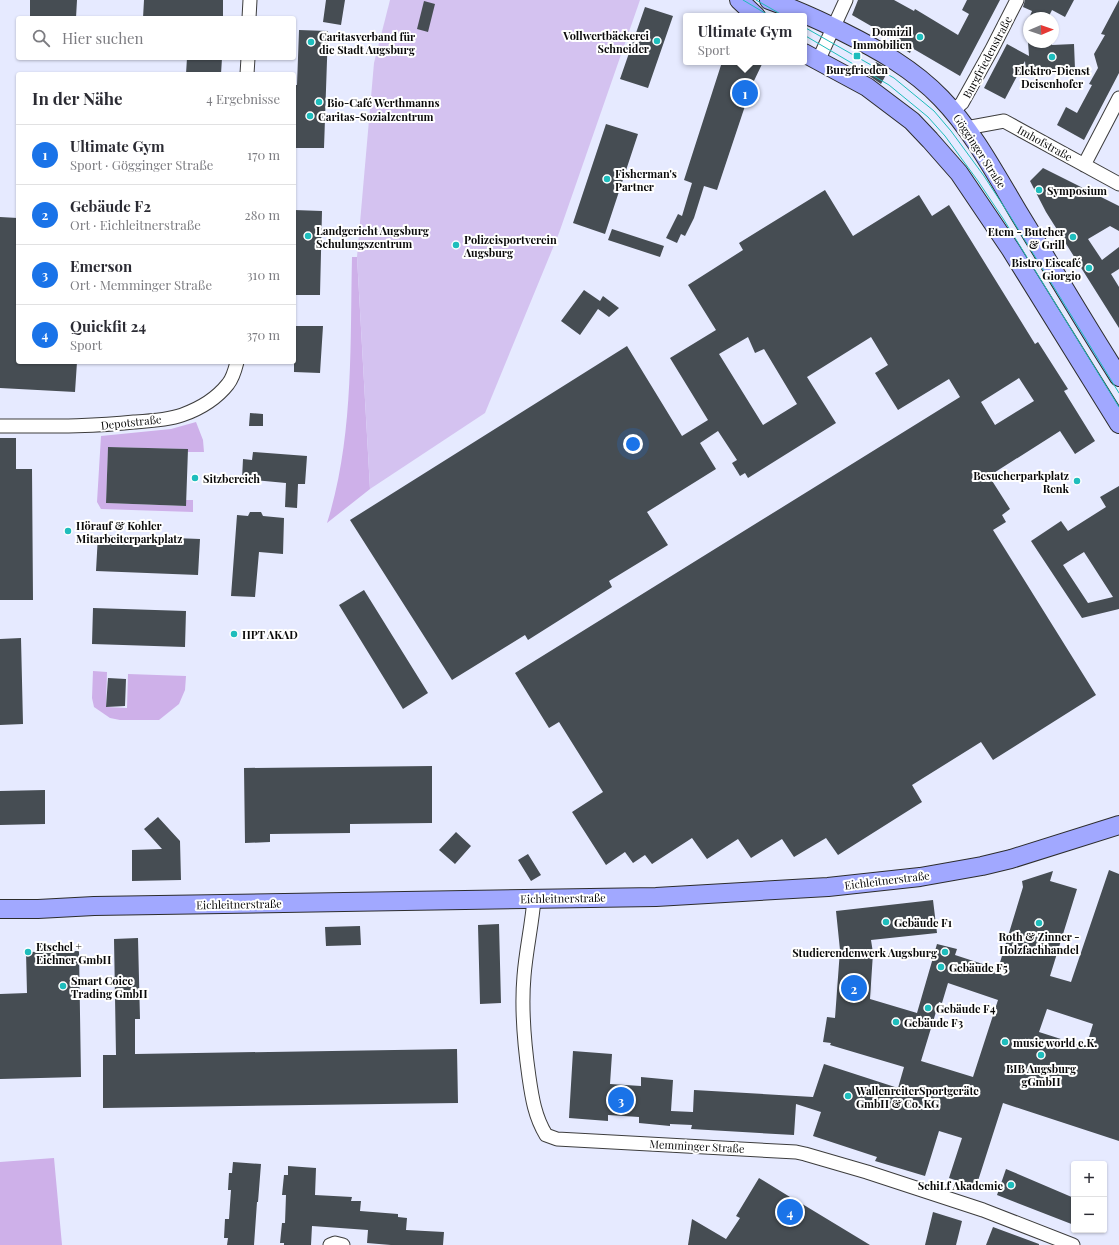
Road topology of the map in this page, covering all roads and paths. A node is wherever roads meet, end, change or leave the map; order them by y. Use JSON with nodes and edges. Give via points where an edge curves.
{"nodes":[{"id":1,"x":250,"y":0,"type":"edge"},
{"id":2,"x":739,"y":0,"type":"edge"},
{"id":3,"x":769,"y":0,"type":"edge"},
{"id":4,"x":846,"y":0,"type":"edge"},
{"id":5,"x":1017,"y":0,"type":"edge"},
{"id":6,"x":753,"y":13,"type":"edge"},
{"id":7,"x":804,"y":13,"type":"edge"},
{"id":8,"x":807,"y":14,"type":"edge"},
{"id":9,"x":249,"y":16,"type":"edge"},
{"id":10,"x":834,"y":28,"type":"junction"},
{"id":11,"x":811,"y":57,"type":"edge"},
{"id":12,"x":248,"y":60,"type":"edge"},
{"id":13,"x":248,"y":72,"type":"edge"},
{"id":14,"x":1119,"y":98,"type":"edge"},
{"id":15,"x":953,"y":111,"type":"junction"},
{"id":16,"x":966,"y":128,"type":"junction"},
{"id":17,"x":1084,"y":165,"type":"junction"},
{"id":18,"x":1119,"y":184,"type":"edge"},
{"id":19,"x":237,"y":364,"type":"edge"},
{"id":20,"x":1119,"y":377,"type":"edge"},
{"id":21,"x":1119,"y":424,"type":"edge"},
{"id":22,"x":0,"y":426,"type":"edge"},
{"id":23,"x":1119,"y":825,"type":"edge"},
{"id":24,"x":534,"y":899,"type":"junction"},
{"id":25,"x":0,"y":909,"type":"edge"},
{"id":26,"x":330,"y":1245,"type":"edge"},
{"id":27,"x":343,"y":1245,"type":"edge"},
{"id":28,"x":1073,"y":1245,"type":"edge"}],
"edges":[{"from":1,"to":9,"type":"street"},
{"from":2,"to":6,"type":"main road"},
{"from":3,"to":7,"type":"main road","name":"Gögginger Straße"},
{"from":4,"to":10,"type":"street"},
{"from":5,"to":15,"type":"street","name":"Burgfriedenstraße","via":[[962,103]]},
{"from":8,"to":10,"type":"main road","name":"Gögginger Straße"},
{"from":10,"to":11,"type":"street"},
{"from":10,"to":15,"type":"main road","name":"Gögginger Straße","via":[[883,53],[913,74]]},
{"from":11,"to":21,"type":"main road","via":[[867,87],[912,121],[959,173],[1011,250]]},
{"from":12,"to":13,"type":"street"},
{"from":14,"to":17,"type":"street"},
{"from":15,"to":16,"type":"main road","name":"Gögginger Straße"},
{"from":16,"to":17,"type":"street","name":"Imhofstraße","via":[[1004,121]]},
{"from":16,"to":20,"type":"main road","name":"Gögginger Straße"},
{"from":17,"to":18,"type":"street","name":"Imhofstraße"},
{"from":19,"to":22,"type":"street","name":"Depotstraße","via":[[228,384],[214,397],[181,415],[110,425]]},
{"from":23,"to":24,"type":"main road","name":"Eichleitnerstraße","via":[[1012,859],[920,877],[773,891],[656,897]]},
{"from":24,"to":25,"type":"main road","name":"Eichleitnerstraße"},
{"from":24,"to":28,"type":"street","name":"Memminger Straße","via":[[524,975],[523,1041],[533,1103],[538,1123],[546,1135],[557,1138],[796,1152],[983,1210]]},
{"from":26,"to":27,"type":"street"}]}
